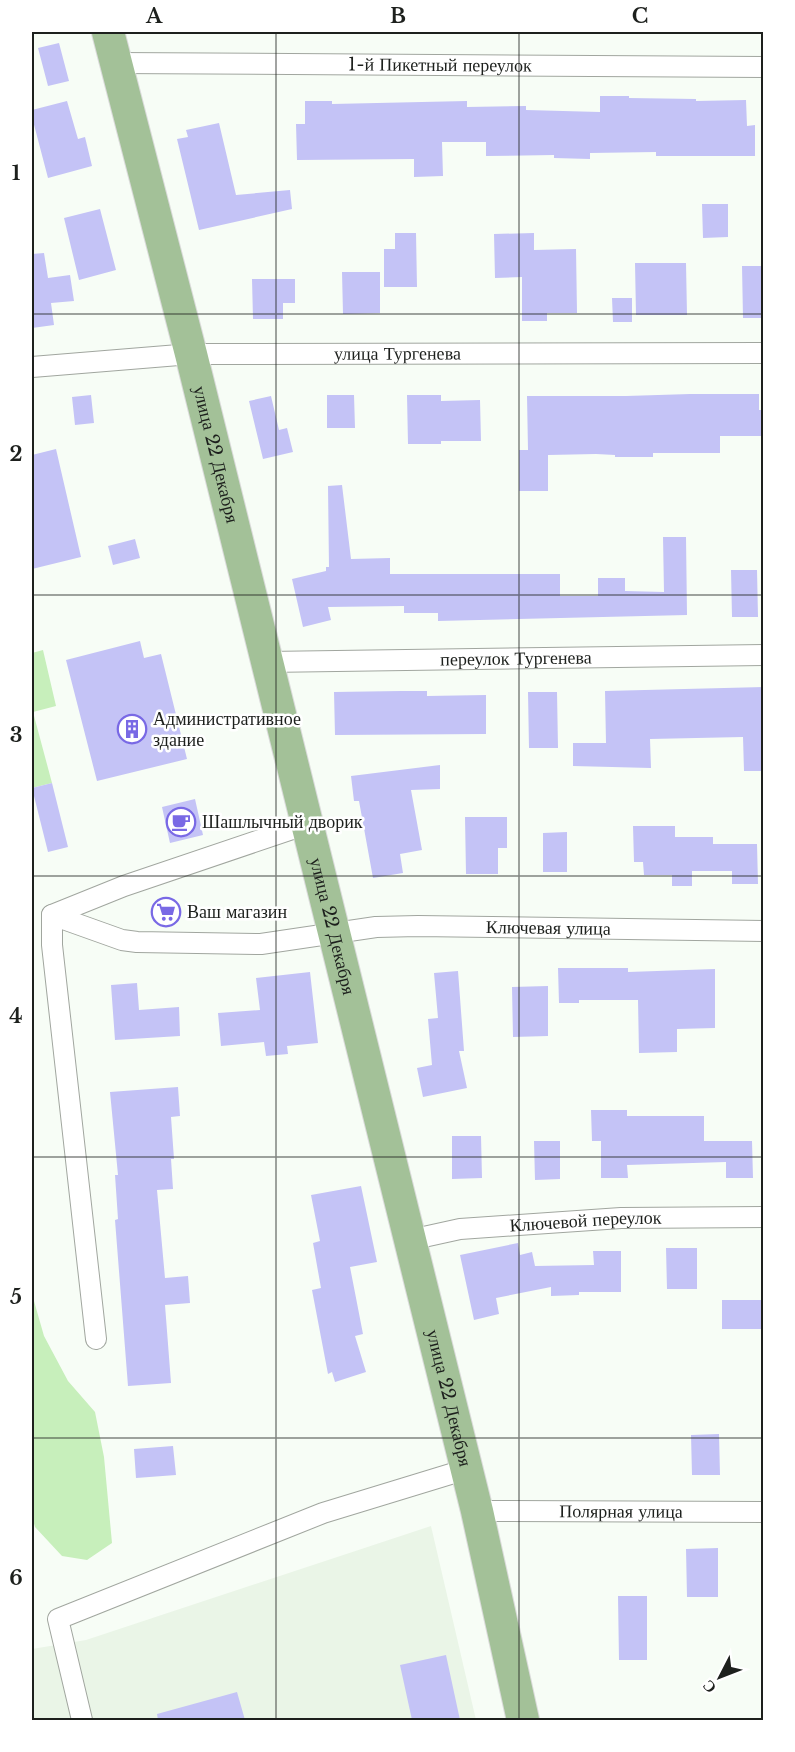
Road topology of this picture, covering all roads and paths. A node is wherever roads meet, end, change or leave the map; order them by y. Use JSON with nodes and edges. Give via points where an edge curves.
{"nodes":[{"id":1,"x":108,"y":32,"type":"edge"},
{"id":2,"x":116,"y":63,"type":"junction"},
{"id":3,"x":764,"y":67,"type":"edge"},
{"id":4,"x":764,"y":353,"type":"edge"},
{"id":5,"x":191,"y":354,"type":"junction"},
{"id":6,"x":32,"y":367,"type":"edge"},
{"id":7,"x":764,"y":655,"type":"edge"},
{"id":8,"x":267,"y":662,"type":"junction"},
{"id":9,"x":307,"y":824,"type":"junction"},
{"id":10,"x":52,"y":915,"type":"junction"},
{"id":11,"x":764,"y":931,"type":"edge"},
{"id":12,"x":334,"y":933,"type":"junction"},
{"id":13,"x":764,"y":1217,"type":"edge"},
{"id":14,"x":410,"y":1240,"type":"junction"},
{"id":15,"x":96,"y":1339,"type":"dead end"},
{"id":16,"x":466,"y":1470,"type":"junction"},
{"id":17,"x":477,"y":1511,"type":"junction"},
{"id":18,"x":764,"y":1512,"type":"edge"},
{"id":19,"x":82,"y":1720,"type":"edge"},
{"id":20,"x":523,"y":1720,"type":"edge"}],
"edges":[{"from":1,"to":2,"type":"main road","name":"улица 22 Декабря"},
{"from":2,"to":3,"type":"street","name":"1-й Пикетный переулок"},
{"from":2,"to":5,"type":"main road","name":"улица 22 Декабря"},
{"from":4,"to":5,"type":"street","name":"улица Тургенева"},
{"from":5,"to":6,"type":"street","name":"улица Тургенева"},
{"from":5,"to":8,"type":"main road","name":"улица 22 Декабря"},
{"from":7,"to":8,"type":"street","name":"переулок Тургенева"},
{"from":8,"to":9,"type":"main road","name":"улица 22 Декабря"},
{"from":9,"to":10,"type":"street","via":[[124,886]]},
{"from":9,"to":12,"type":"main road","name":"улица 22 Декабря"},
{"from":10,"to":12,"type":"street","name":"Ключевая улица","via":[[137,942],[250,944]]},
{"from":10,"to":15,"type":"street","via":[[52,945]]},
{"from":11,"to":12,"type":"street","name":"Ключевая улица","via":[[418,926]]},
{"from":12,"to":14,"type":"main road","name":"улица 22 Декабря"},
{"from":13,"to":14,"type":"street","name":"Ключевой переулок","via":[[621,1218],[460,1229]]},
{"from":14,"to":16,"type":"main road","name":"улица 22 Декабря"},
{"from":16,"to":17,"type":"main road","name":"улица 22 Декабря"},
{"from":16,"to":19,"type":"street","via":[[322,1513],[58,1619]]},
{"from":17,"to":18,"type":"street","name":"Полярная улица"},
{"from":17,"to":20,"type":"main road","name":"улица 22 Декабря"}]}
